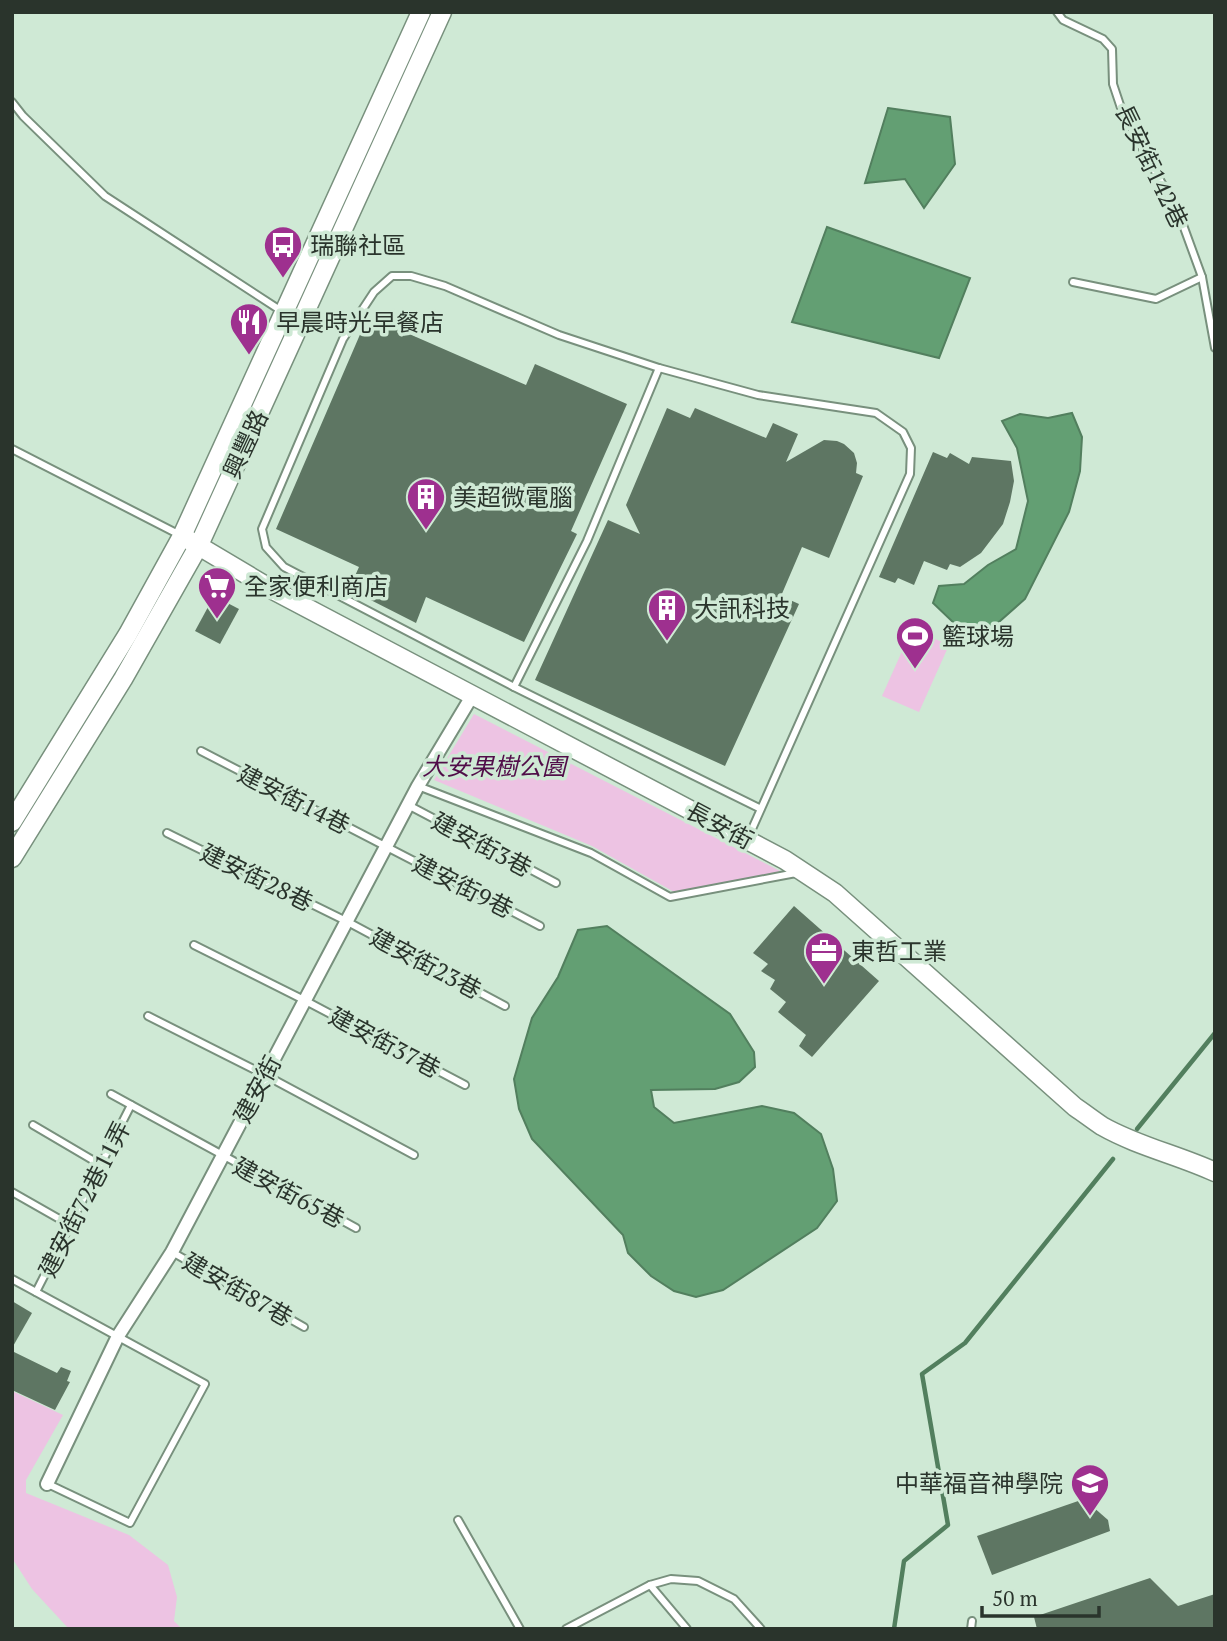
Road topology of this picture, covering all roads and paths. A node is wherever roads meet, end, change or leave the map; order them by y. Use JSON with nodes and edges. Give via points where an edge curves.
{"nodes":[{"id":1,"x":421,"y":12,"type":"edge"},
{"id":2,"x":442,"y":12,"type":"edge"},
{"id":3,"x":1056,"y":12,"type":"edge"},
{"id":4,"x":12,"y":102,"type":"edge"},
{"id":5,"x":1202,"y":277,"type":"junction"},
{"id":6,"x":1073,"y":282,"type":"dead end"},
{"id":7,"x":284,"y":313,"type":"junction"},
{"id":8,"x":1215,"y":348,"type":"edge"},
{"id":9,"x":659,"y":368,"type":"junction"},
{"id":10,"x":12,"y":449,"type":"edge"},
{"id":11,"x":182,"y":536,"type":"junction"},
{"id":12,"x":199,"y":545,"type":"junction"},
{"id":13,"x":514,"y":687,"type":"junction"},
{"id":14,"x":472,"y":696,"type":"junction"},
{"id":15,"x":201,"y":751,"type":"dead end"},
{"id":16,"x":418,"y":786,"type":"junction"},
{"id":17,"x":408,"y":805,"type":"junction"},
{"id":18,"x":761,"y":809,"type":"junction"},
{"id":19,"x":12,"y":822,"type":"edge"},
{"id":20,"x":167,"y":832,"type":"dead end"},
{"id":21,"x":747,"y":839,"type":"junction"},
{"id":22,"x":386,"y":847,"type":"junction"},
{"id":23,"x":12,"y":858,"type":"edge"},
{"id":24,"x":803,"y":872,"type":"junction"},
{"id":25,"x":556,"y":883,"type":"dead end"},
{"id":26,"x":346,"y":921,"type":"junction"},
{"id":27,"x":540,"y":926,"type":"dead end"},
{"id":28,"x":194,"y":945,"type":"dead end"},
{"id":29,"x":304,"y":1000,"type":"junction"},
{"id":30,"x":505,"y":1006,"type":"dead end"},
{"id":31,"x":148,"y":1017,"type":"dead end"},
{"id":32,"x":265,"y":1075,"type":"junction"},
{"id":33,"x":465,"y":1085,"type":"dead end"},
{"id":34,"x":111,"y":1094,"type":"dead end"},
{"id":35,"x":131,"y":1105,"type":"junction"},
{"id":36,"x":33,"y":1125,"type":"dead end"},
{"id":37,"x":414,"y":1155,"type":"dead end"},
{"id":38,"x":222,"y":1156,"type":"junction"},
{"id":39,"x":101,"y":1165,"type":"junction"},
{"id":40,"x":1215,"y":1172,"type":"edge"},
{"id":41,"x":12,"y":1192,"type":"edge"},
{"id":42,"x":70,"y":1225,"type":"junction"},
{"id":43,"x":356,"y":1228,"type":"dead end"},
{"id":44,"x":172,"y":1252,"type":"junction"},
{"id":45,"x":12,"y":1279,"type":"edge"},
{"id":46,"x":36,"y":1292,"type":"junction"},
{"id":47,"x":304,"y":1327,"type":"dead end"},
{"id":48,"x":118,"y":1336,"type":"junction"},
{"id":49,"x":47,"y":1484,"type":"joint"},
{"id":50,"x":458,"y":1520,"type":"dead end"},
{"id":51,"x":650,"y":1585,"type":"junction"},
{"id":52,"x":520,"y":1629,"type":"edge"},
{"id":53,"x":566,"y":1629,"type":"edge"},
{"id":54,"x":687,"y":1629,"type":"edge"},
{"id":55,"x":761,"y":1629,"type":"edge"}],
"edges":[{"from":1,"to":7,"type":"main road","name":"興豐路"},
{"from":2,"to":12,"type":"main road","name":"興豐路"},
{"from":3,"to":5,"type":"lane","name":"長安街142巷","via":[[1112,49],[1113,84],[1123,114],[1178,214]]},
{"from":4,"to":7,"type":"lane","via":[[105,196]]},
{"from":5,"to":6,"type":"lane","via":[[1156,299]]},
{"from":5,"to":8,"type":"lane","name":"長安街142巷"},
{"from":7,"to":11,"type":"main road","name":"興豐路"},
{"from":9,"to":13,"type":"lane","via":[[587,541]]},
{"from":9,"to":13,"type":"lane","via":[[559,335],[411,276],[392,276],[374,292],[343,339],[262,529],[266,547],[284,567]]},
{"from":9,"to":18,"type":"lane","via":[[758,395],[876,413],[903,432],[911,448],[910,474]]},
{"from":10,"to":11,"type":"lane"},
{"from":11,"to":12,"type":"main road","name":"長安街"},
{"from":11,"to":19,"type":"main road","name":"興豐路","via":[[128,634]]},
{"from":12,"to":14,"type":"main road","name":"長安街","via":[[271,589]]},
{"from":12,"to":23,"type":"main road","name":"興豐路"},
{"from":13,"to":18,"type":"lane"},
{"from":14,"to":16,"type":"street","name":"建安街"},
{"from":14,"to":21,"type":"main road","name":"長安街"},
{"from":15,"to":22,"type":"lane","name":"建安街14巷"},
{"from":16,"to":17,"type":"street","name":"建安街"},
{"from":16,"to":24,"type":"lane","via":[[592,853],[670,897]]},
{"from":17,"to":22,"type":"street","name":"建安街"},
{"from":17,"to":25,"type":"lane","name":"建安街3巷"},
{"from":18,"to":21,"type":"lane"},
{"from":20,"to":26,"type":"lane","name":"建安街28巷"},
{"from":21,"to":24,"type":"main road","name":"長安街"},
{"from":22,"to":26,"type":"street","name":"建安街"},
{"from":22,"to":27,"type":"lane","name":"建安街9巷"},
{"from":24,"to":40,"type":"main road","name":"長安街","via":[[835,893],[1075,1107],[1132,1140]]},
{"from":26,"to":29,"type":"street","name":"建安街"},
{"from":26,"to":30,"type":"lane","name":"建安街23巷"},
{"from":28,"to":29,"type":"lane","name":"建安街37巷"},
{"from":29,"to":32,"type":"street","name":"建安街"},
{"from":29,"to":33,"type":"lane","name":"建安街37巷"},
{"from":31,"to":32,"type":"lane"},
{"from":32,"to":37,"type":"lane"},
{"from":32,"to":38,"type":"street","name":"建安街"},
{"from":34,"to":35,"type":"lane","name":"建安街65巷"},
{"from":35,"to":38,"type":"lane","name":"建安街65巷"},
{"from":35,"to":39,"type":"lane","name":"建安街72巷11弄"},
{"from":36,"to":39,"type":"lane"},
{"from":38,"to":43,"type":"lane","name":"建安街65巷"},
{"from":38,"to":44,"type":"street","name":"建安街"},
{"from":39,"to":42,"type":"lane","name":"建安街72巷11弄"},
{"from":41,"to":42,"type":"lane"},
{"from":42,"to":46,"type":"lane","name":"建安街72巷11弄"},
{"from":44,"to":47,"type":"lane","name":"建安街87巷"},
{"from":44,"to":48,"type":"street","name":"建安街"},
{"from":45,"to":46,"type":"lane"},
{"from":46,"to":48,"type":"lane"},
{"from":48,"to":49,"type":"street","name":"建安街"},
{"from":48,"to":49,"type":"lane","via":[[205,1384],[130,1523]]},
{"from":50,"to":52,"type":"lane"},
{"from":51,"to":53,"type":"lane"},
{"from":51,"to":54,"type":"lane"},
{"from":51,"to":55,"type":"lane","via":[[671,1579],[698,1581],[734,1599]]}]}
